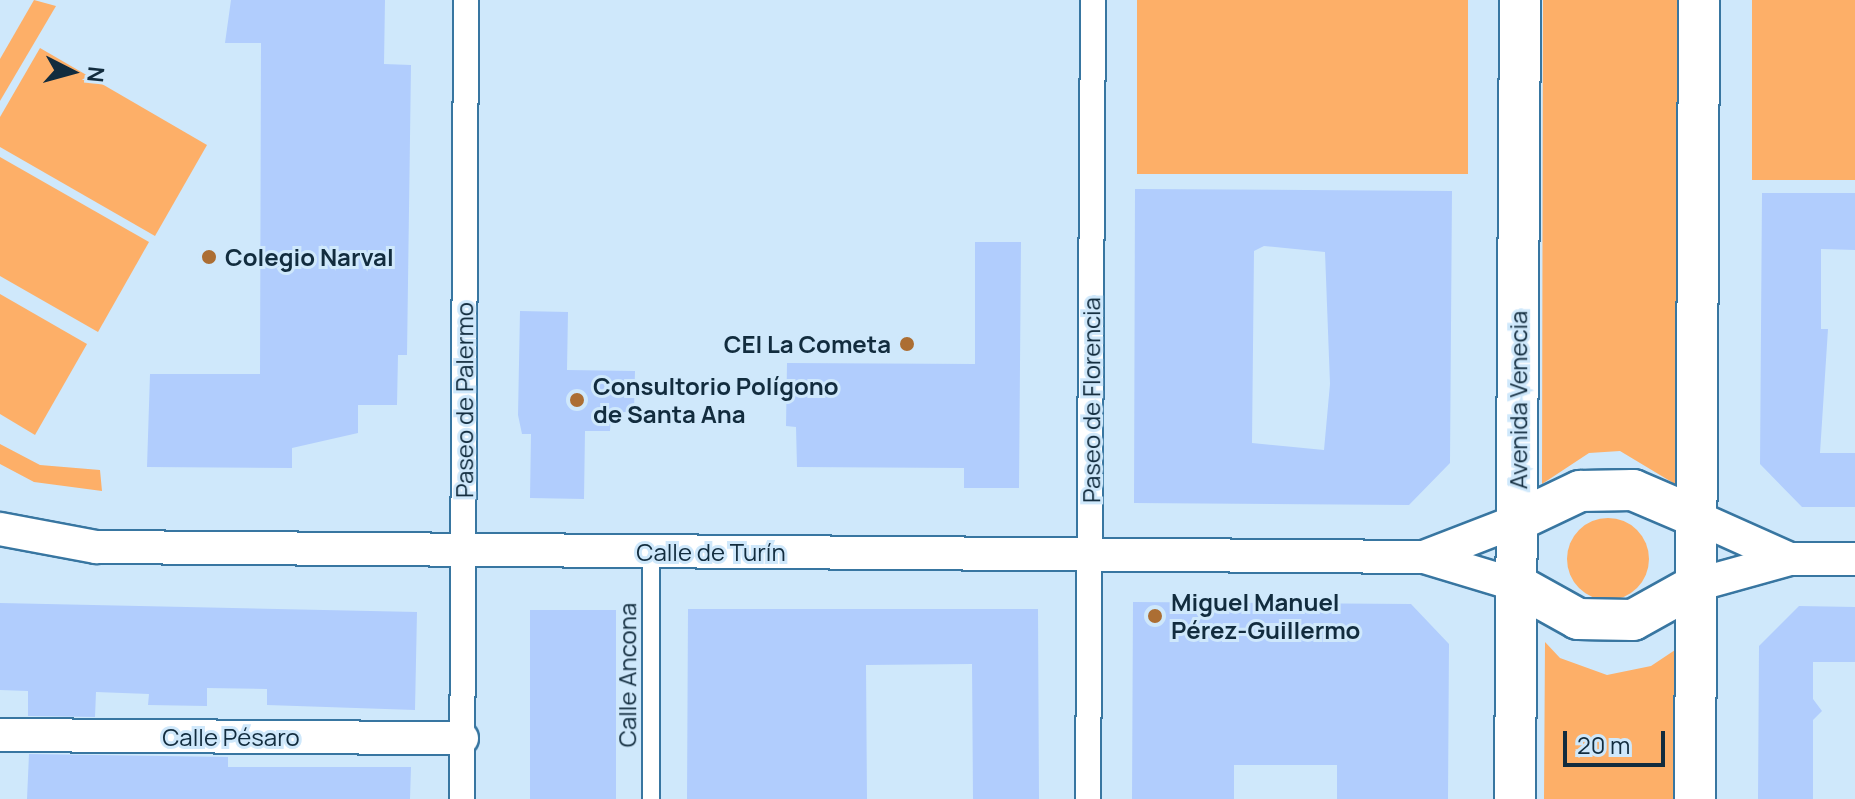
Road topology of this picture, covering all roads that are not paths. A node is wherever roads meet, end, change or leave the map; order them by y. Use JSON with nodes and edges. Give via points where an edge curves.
{"nodes":[{"id":1,"x":466,"y":0,"type":"edge"},
{"id":2,"x":1093,"y":0,"type":"edge"},
{"id":3,"x":1520,"y":0,"type":"edge"},
{"id":4,"x":1699,"y":0,"type":"edge"},
{"id":5,"x":1696,"y":517,"type":"junction"},
{"id":6,"x":1517,"y":521,"type":"junction"},
{"id":7,"x":0,"y":529,"type":"edge"},
{"id":8,"x":463,"y":550,"type":"junction"},
{"id":9,"x":651,"y":551,"type":"junction"},
{"id":10,"x":1090,"y":555,"type":"junction"},
{"id":11,"x":1424,"y":557,"type":"junction"},
{"id":12,"x":1790,"y":559,"type":"junction"},
{"id":13,"x":1855,"y":559,"type":"edge"},
{"id":14,"x":1517,"y":585,"type":"junction"},
{"id":15,"x":1696,"y":585,"type":"junction"},
{"id":16,"x":0,"y":735,"type":"edge"},
{"id":17,"x":462,"y":738,"type":"junction"},
{"id":18,"x":462,"y":799,"type":"edge"},
{"id":19,"x":651,"y":799,"type":"edge"},
{"id":20,"x":1088,"y":799,"type":"edge"},
{"id":21,"x":1515,"y":799,"type":"edge"},
{"id":22,"x":1695,"y":799,"type":"edge"}],
"edges":[{"from":1,"to":8,"type":"street","name":"Paseo de Palermo"},
{"from":2,"to":10,"type":"street","name":"Paseo de Florencia"},
{"from":3,"to":6,"type":"street","name":"Avenida Venecia"},
{"from":4,"to":5,"type":"street"},
{"from":5,"to":6,"type":"street","via":[[1633,490],[1580,491]]},
{"from":5,"to":12,"type":"street"},
{"from":5,"to":15,"type":"street"},
{"from":6,"to":11,"type":"street","name":"Calle de Turín"},
{"from":6,"to":14,"type":"street","name":"Avenida Venecia"},
{"from":7,"to":8,"type":"street","name":"Calle de Turín","via":[[96,547]]},
{"from":8,"to":9,"type":"street","name":"Calle de Turín"},
{"from":8,"to":17,"type":"street","name":"Paseo de Palermo"},
{"from":9,"to":10,"type":"street","name":"Calle de Turín"},
{"from":9,"to":19,"type":"lane","name":"Calle Ancona"},
{"from":10,"to":11,"type":"street","name":"Calle de Turín"},
{"from":10,"to":20,"type":"street","name":"Paseo de Florencia"},
{"from":11,"to":14,"type":"street","name":"Calle de Turín"},
{"from":12,"to":13,"type":"street"},
{"from":12,"to":15,"type":"street"},
{"from":14,"to":15,"type":"street","via":[[1578,619],[1633,620]]},
{"from":14,"to":21,"type":"street","name":"Avenida Venecia"},
{"from":15,"to":22,"type":"street"},
{"from":16,"to":17,"type":"street","name":"Calle Pésaro"},
{"from":17,"to":18,"type":"street","name":"Paseo de Palermo"}]}
